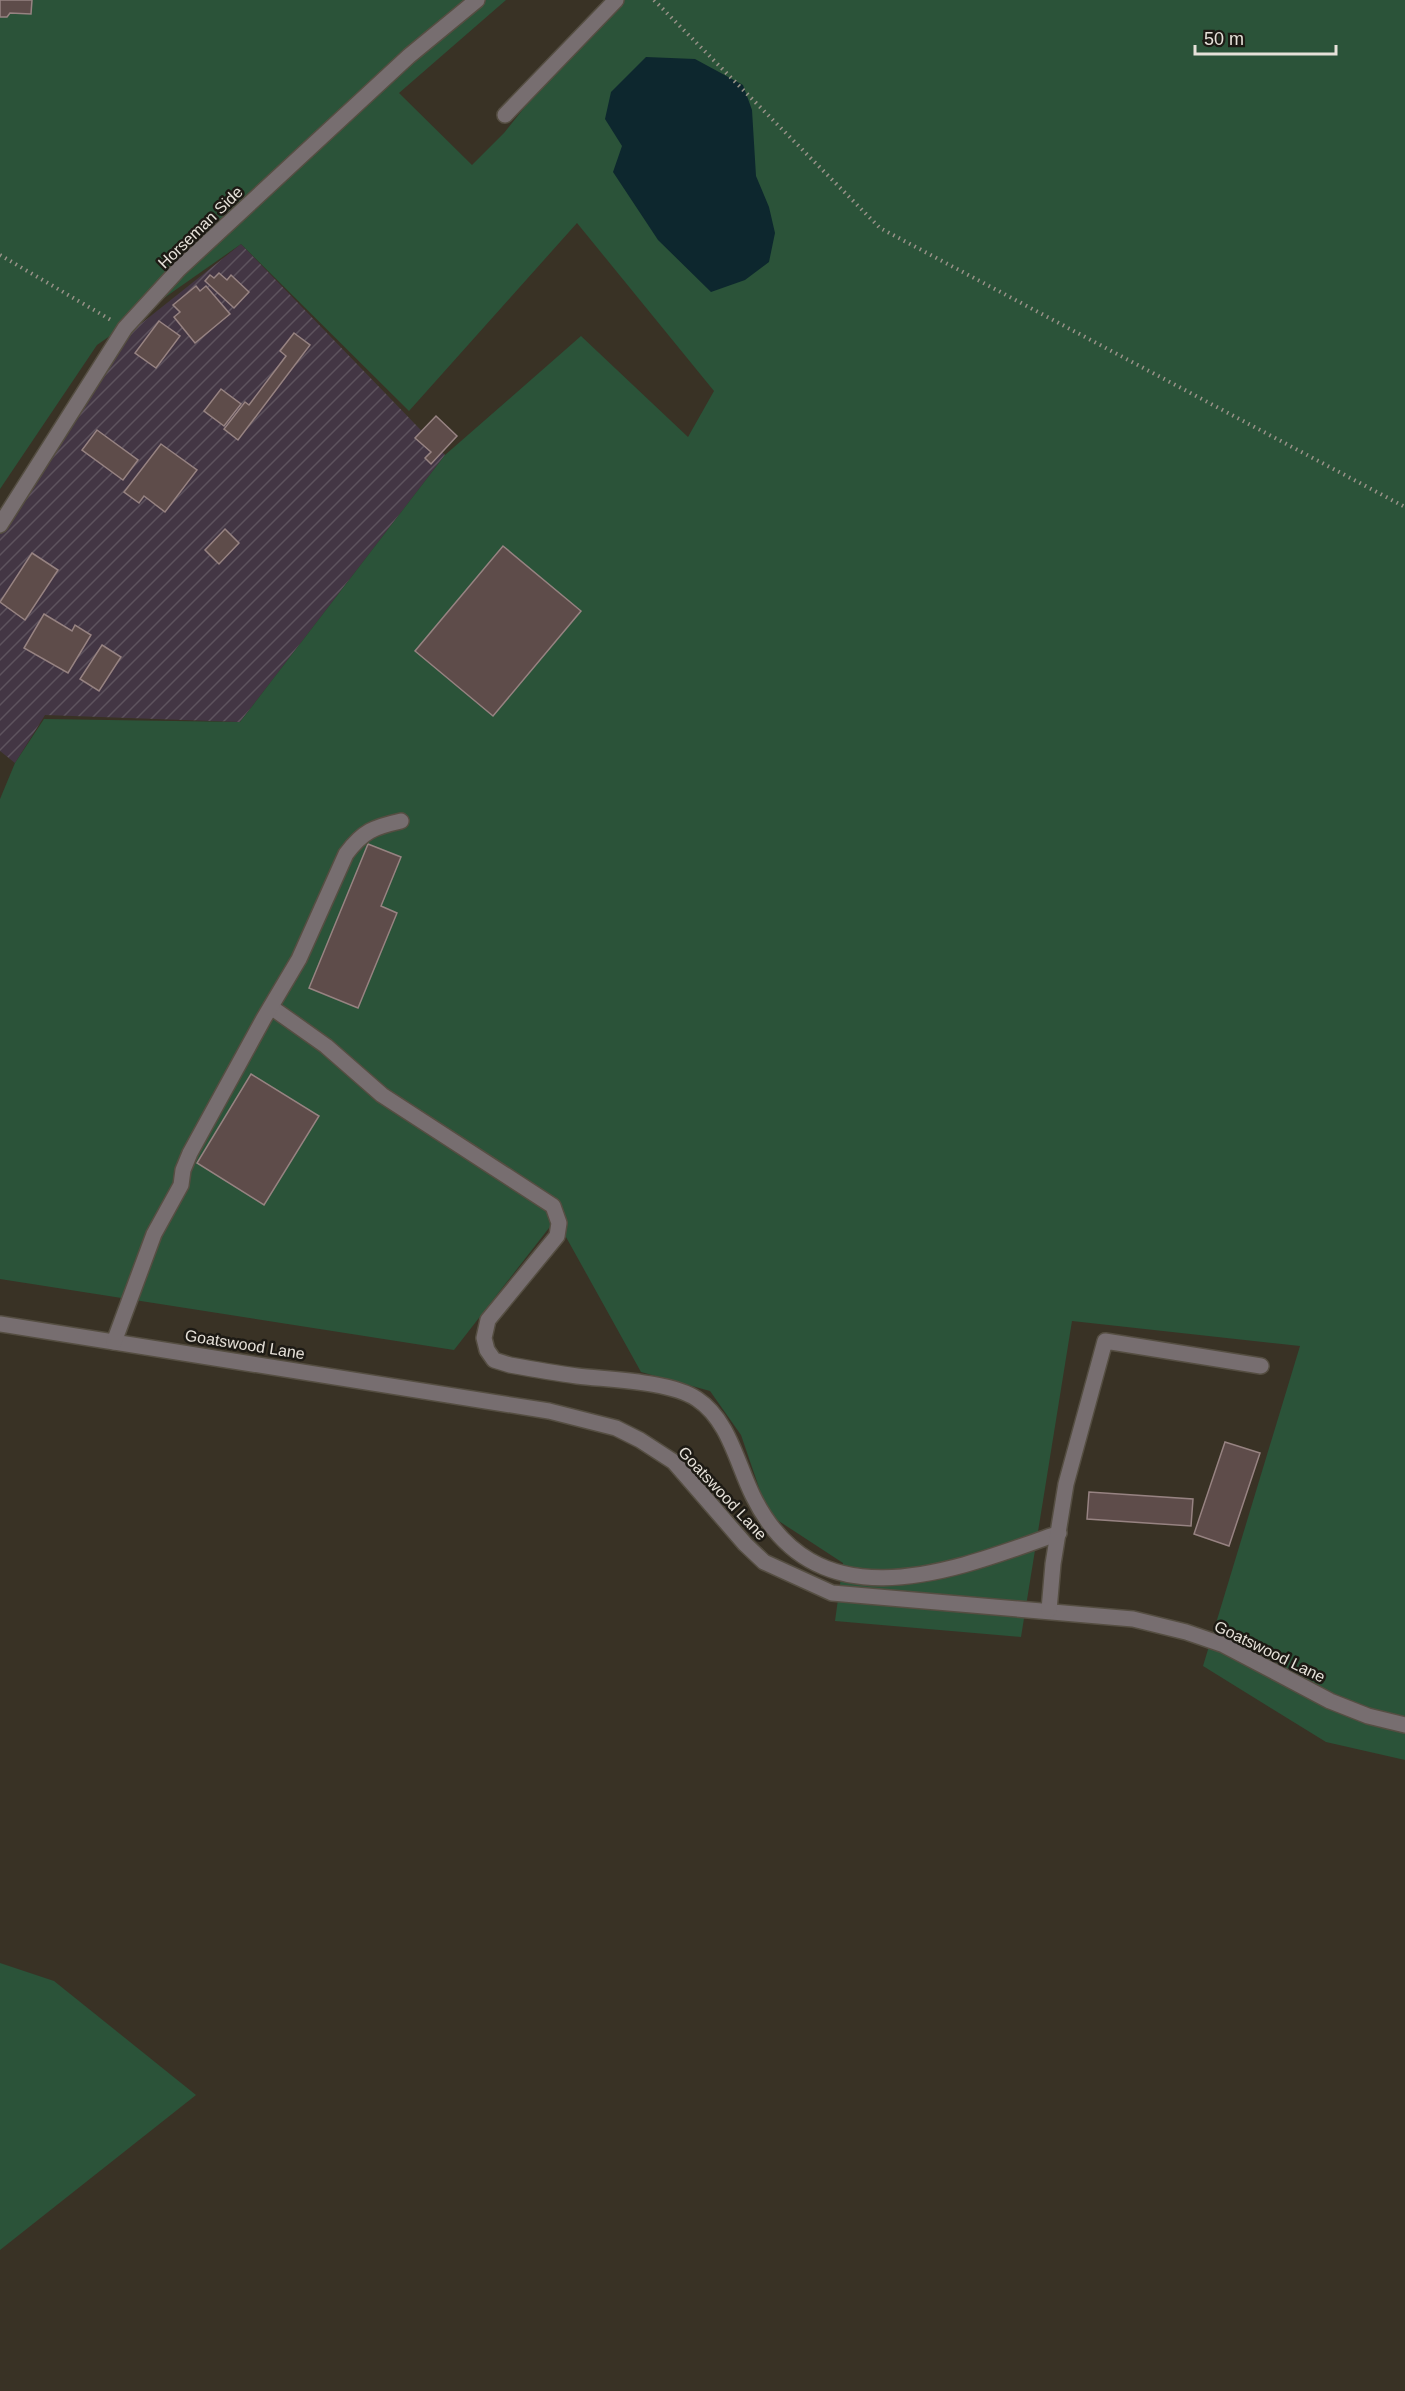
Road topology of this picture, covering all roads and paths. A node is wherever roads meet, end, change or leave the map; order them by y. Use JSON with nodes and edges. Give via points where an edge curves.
{"nodes":[{"id":1,"x":477,"y":0,"type":"edge"},
{"id":2,"x":616,"y":0,"type":"edge"},
{"id":3,"x":654,"y":0,"type":"edge"},
{"id":4,"x":505,"y":115,"type":"dead end"},
{"id":5,"x":0,"y":255,"type":"edge"},
{"id":6,"x":125,"y":328,"type":"junction"},
{"id":7,"x":1405,"y":507,"type":"edge"},
{"id":8,"x":0,"y":525,"type":"edge"},
{"id":9,"x":401,"y":821,"type":"dead end"},
{"id":10,"x":271,"y":1007,"type":"junction"},
{"id":11,"x":0,"y":1324,"type":"edge"},
{"id":12,"x":114,"y":1342,"type":"junction"},
{"id":13,"x":1261,"y":1366,"type":"dead end"},
{"id":14,"x":1059,"y":1533,"type":"junction"},
{"id":15,"x":1049,"y":1610,"type":"junction"},
{"id":16,"x":1405,"y":1725,"type":"edge"}],
"edges":[{"from":1,"to":6,"type":"street","name":"Horseman Side","via":[[358,103],[179,270]]},
{"from":2,"to":4,"type":"street"},
{"from":3,"to":7,"type":"path","via":[[880,228]]},
{"from":5,"to":6,"type":"path"},
{"from":6,"to":8,"type":"street","name":"Horseman Side"},
{"from":9,"to":10,"type":"street","via":[[367,831],[346,854],[299,959]]},
{"from":10,"to":12,"type":"street","via":[[190,1153],[181,1185],[153,1234]]},
{"from":10,"to":14,"type":"street","via":[[326,1046],[382,1095],[553,1206],[559,1223],[557,1236],[485,1325],[485,1344],[494,1360],[656,1386],[697,1399],[723,1427],[762,1514],[775,1533],[806,1560],[824,1568],[865,1576],[925,1574],[963,1566]]},
{"from":11,"to":12,"type":"street","name":"Goatswood Lane"},
{"from":12,"to":15,"type":"street","name":"Goatswood Lane","via":[[549,1411],[616,1428],[674,1462],[764,1562],[832,1593]]},
{"from":13,"to":14,"type":"street","via":[[1105,1341],[1066,1484]]},
{"from":14,"to":15,"type":"street"},
{"from":15,"to":16,"type":"street","name":"Goatswood Lane","via":[[1133,1619],[1186,1632],[1224,1645],[1330,1701]]}]}
